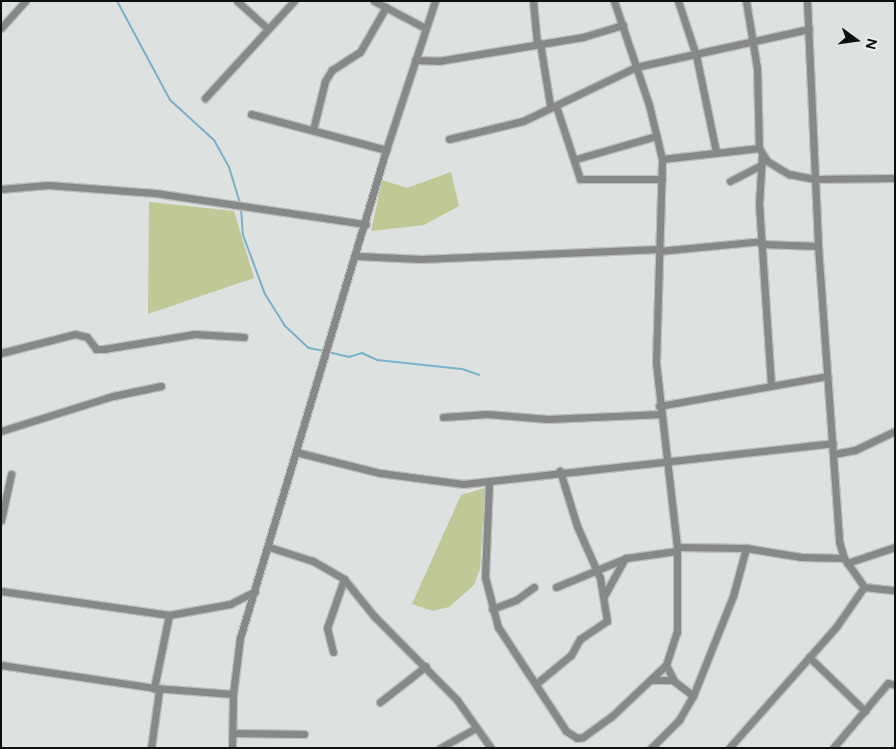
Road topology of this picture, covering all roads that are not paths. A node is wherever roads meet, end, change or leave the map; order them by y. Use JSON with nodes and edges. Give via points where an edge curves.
{"nodes":[{"id":1,"x":25,"y":1,"type":"edge"},
{"id":2,"x":237,"y":1,"type":"edge"},
{"id":3,"x":294,"y":1,"type":"edge"},
{"id":4,"x":374,"y":1,"type":"edge"},
{"id":5,"x":435,"y":1,"type":"edge"},
{"id":6,"x":533,"y":1,"type":"edge"},
{"id":7,"x":614,"y":1,"type":"edge"},
{"id":8,"x":678,"y":1,"type":"edge"},
{"id":9,"x":746,"y":1,"type":"edge"},
{"id":10,"x":807,"y":1,"type":"edge"},
{"id":11,"x":386,"y":7,"type":"junction"},
{"id":12,"x":622,"y":25,"type":"junction"},
{"id":13,"x":1,"y":28,"type":"edge"},
{"id":14,"x":267,"y":28,"type":"junction"},
{"id":15,"x":425,"y":28,"type":"junction"},
{"id":16,"x":810,"y":29,"type":"junction"},
{"id":17,"x":754,"y":39,"type":"junction"},
{"id":18,"x":538,"y":43,"type":"junction"},
{"id":19,"x":696,"y":55,"type":"junction"},
{"id":20,"x":415,"y":60,"type":"junction"},
{"id":21,"x":636,"y":67,"type":"junction"},
{"id":22,"x":205,"y":98,"type":"dead end"},
{"id":23,"x":553,"y":106,"type":"junction"},
{"id":24,"x":251,"y":114,"type":"dead end"},
{"id":25,"x":313,"y":130,"type":"junction"},
{"id":26,"x":658,"y":136,"type":"junction"},
{"id":27,"x":449,"y":139,"type":"dead end"},
{"id":28,"x":386,"y":150,"type":"junction"},
{"id":29,"x":760,"y":151,"type":"junction"},
{"id":30,"x":716,"y":152,"type":"junction"},
{"id":31,"x":576,"y":159,"type":"junction"},
{"id":32,"x":662,"y":159,"type":"junction"},
{"id":33,"x":761,"y":165,"type":"junction"},
{"id":34,"x":895,"y":178,"type":"edge"},
{"id":35,"x":662,"y":179,"type":"junction"},
{"id":36,"x":815,"y":179,"type":"junction"},
{"id":37,"x":730,"y":181,"type":"dead end"},
{"id":38,"x":1,"y":189,"type":"edge"},
{"id":39,"x":366,"y":224,"type":"junction"},
{"id":40,"x":762,"y":242,"type":"junction"},
{"id":41,"x":818,"y":246,"type":"junction"},
{"id":42,"x":659,"y":250,"type":"junction"},
{"id":43,"x":357,"y":256,"type":"junction"},
{"id":44,"x":244,"y":337,"type":"dead end"},
{"id":45,"x":1,"y":353,"type":"edge"},
{"id":46,"x":827,"y":376,"type":"junction"},
{"id":47,"x":161,"y":386,"type":"dead end"},
{"id":48,"x":771,"y":386,"type":"junction"},
{"id":49,"x":660,"y":410,"type":"junction"},
{"id":50,"x":443,"y":417,"type":"dead end"},
{"id":51,"x":895,"y":430,"type":"edge"},
{"id":52,"x":1,"y":431,"type":"edge"},
{"id":53,"x":833,"y":443,"type":"junction"},
{"id":54,"x":296,"y":452,"type":"junction"},
{"id":55,"x":834,"y":454,"type":"junction"},
{"id":56,"x":667,"y":464,"type":"junction"},
{"id":57,"x":560,"y":471,"type":"junction"},
{"id":58,"x":11,"y":474,"type":"dead end"},
{"id":59,"x":489,"y":482,"type":"junction"},
{"id":60,"x":1,"y":520,"type":"edge"},
{"id":61,"x":268,"y":547,"type":"junction"},
{"id":62,"x":895,"y":547,"type":"edge"},
{"id":63,"x":746,"y":548,"type":"junction"},
{"id":64,"x":677,"y":549,"type":"junction"},
{"id":65,"x":626,"y":558,"type":"junction"},
{"id":66,"x":845,"y":560,"type":"junction"},
{"id":67,"x":598,"y":572,"type":"junction"},
{"id":68,"x":344,"y":579,"type":"junction"},
{"id":69,"x":534,"y":587,"type":"dead end"},
{"id":70,"x":556,"y":587,"type":"dead end"},
{"id":71,"x":864,"y":587,"type":"junction"},
{"id":72,"x":895,"y":590,"type":"edge"},
{"id":73,"x":5,"y":591,"type":"edge"},
{"id":74,"x":255,"y":591,"type":"junction"},
{"id":75,"x":604,"y":596,"type":"junction"},
{"id":76,"x":492,"y":609,"type":"junction"},
{"id":77,"x":169,"y":615,"type":"junction"},
{"id":78,"x":333,"y":652,"type":"dead end"},
{"id":79,"x":809,"y":658,"type":"junction"},
{"id":80,"x":1,"y":665,"type":"edge"},
{"id":81,"x":666,"y":665,"type":"junction"},
{"id":82,"x":426,"y":666,"type":"junction"},
{"id":83,"x":651,"y":680,"type":"junction"},
{"id":84,"x":673,"y":680,"type":"junction"},
{"id":85,"x":537,"y":683,"type":"junction"},
{"id":86,"x":895,"y":685,"type":"edge"},
{"id":87,"x":157,"y":689,"type":"junction"},
{"id":88,"x":233,"y":694,"type":"junction"},
{"id":89,"x":693,"y":696,"type":"junction"},
{"id":90,"x":380,"y":702,"type":"dead end"},
{"id":91,"x":865,"y":711,"type":"junction"},
{"id":92,"x":476,"y":728,"type":"junction"},
{"id":93,"x":233,"y":733,"type":"junction"},
{"id":94,"x":304,"y":734,"type":"dead end"},
{"id":95,"x":151,"y":748,"type":"edge"},
{"id":96,"x":232,"y":748,"type":"edge"},
{"id":97,"x":440,"y":748,"type":"edge"},
{"id":98,"x":491,"y":748,"type":"edge"},
{"id":99,"x":651,"y":748,"type":"edge"},
{"id":100,"x":729,"y":748,"type":"edge"},
{"id":101,"x":833,"y":748,"type":"edge"}],
"edges":[{"from":1,"to":13,"type":"street"},
{"from":2,"to":14,"type":"street"},
{"from":3,"to":14,"type":"street"},
{"from":4,"to":11,"type":"street"},
{"from":5,"to":15,"type":"street"},
{"from":6,"to":18,"type":"street"},
{"from":7,"to":12,"type":"street"},
{"from":8,"to":19,"type":"street"},
{"from":9,"to":17,"type":"street"},
{"from":10,"to":16,"type":"street"},
{"from":11,"to":15,"type":"street"},
{"from":11,"to":25,"type":"street","via":[[360,52],[332,70],[325,81]]},
{"from":12,"to":18,"type":"street","via":[[583,38]]},
{"from":12,"to":21,"type":"street"},
{"from":14,"to":22,"type":"street"},
{"from":15,"to":20,"type":"street"},
{"from":16,"to":17,"type":"street"},
{"from":16,"to":36,"type":"street"},
{"from":17,"to":19,"type":"street"},
{"from":17,"to":29,"type":"street"},
{"from":18,"to":20,"type":"street","via":[[438,61]]},
{"from":18,"to":23,"type":"street"},
{"from":19,"to":21,"type":"street"},
{"from":19,"to":30,"type":"street"},
{"from":20,"to":28,"type":"street"},
{"from":21,"to":23,"type":"street"},
{"from":21,"to":26,"type":"street"},
{"from":23,"to":27,"type":"street","via":[[523,121]]},
{"from":23,"to":31,"type":"street"},
{"from":24,"to":25,"type":"street"},
{"from":25,"to":28,"type":"street"},
{"from":26,"to":31,"type":"street"},
{"from":26,"to":32,"type":"street"},
{"from":28,"to":39,"type":"street"},
{"from":29,"to":30,"type":"street"},
{"from":29,"to":33,"type":"street"},
{"from":29,"to":36,"type":"street","via":[[789,174]]},
{"from":30,"to":32,"type":"street"},
{"from":31,"to":35,"type":"street","via":[[582,180]]},
{"from":32,"to":35,"type":"street"},
{"from":33,"to":37,"type":"street"},
{"from":33,"to":40,"type":"street"},
{"from":34,"to":36,"type":"street"},
{"from":35,"to":42,"type":"street"},
{"from":36,"to":41,"type":"street"},
{"from":38,"to":39,"type":"street","via":[[48,185],[97,188],[235,203]]},
{"from":39,"to":43,"type":"street"},
{"from":40,"to":41,"type":"street"},
{"from":40,"to":42,"type":"street"},
{"from":40,"to":48,"type":"street"},
{"from":41,"to":46,"type":"street"},
{"from":42,"to":43,"type":"street","via":[[421,259]]},
{"from":42,"to":49,"type":"street","via":[[656,363]]},
{"from":43,"to":54,"type":"street"},
{"from":44,"to":45,"type":"street","via":[[195,334],[96,349],[87,337],[75,334]]},
{"from":46,"to":48,"type":"street"},
{"from":46,"to":53,"type":"street"},
{"from":47,"to":52,"type":"street","via":[[114,396],[58,417]]},
{"from":48,"to":49,"type":"street"},
{"from":49,"to":50,"type":"street","via":[[548,419],[487,414]]},
{"from":49,"to":56,"type":"street"},
{"from":51,"to":55,"type":"street","via":[[855,450]]},
{"from":53,"to":55,"type":"street"},
{"from":53,"to":56,"type":"street"},
{"from":54,"to":59,"type":"street","via":[[380,473],[463,484]]},
{"from":54,"to":61,"type":"street"},
{"from":55,"to":66,"type":"street"},
{"from":56,"to":57,"type":"street"},
{"from":56,"to":64,"type":"street"},
{"from":57,"to":59,"type":"street"},
{"from":57,"to":67,"type":"street"},
{"from":58,"to":60,"type":"street"},
{"from":59,"to":76,"type":"street","via":[[490,512],[484,552]]},
{"from":61,"to":68,"type":"street","via":[[313,561]]},
{"from":61,"to":74,"type":"street"},
{"from":62,"to":66,"type":"street"},
{"from":63,"to":64,"type":"street"},
{"from":63,"to":66,"type":"street"},
{"from":63,"to":89,"type":"street","via":[[733,596]]},
{"from":64,"to":65,"type":"street"},
{"from":64,"to":81,"type":"street","via":[[677,632]]},
{"from":65,"to":67,"type":"street"},
{"from":65,"to":75,"type":"street"},
{"from":66,"to":71,"type":"street"},
{"from":67,"to":70,"type":"street"},
{"from":67,"to":75,"type":"street"},
{"from":68,"to":78,"type":"street","via":[[327,628]]},
{"from":68,"to":82,"type":"street","via":[[374,616]]},
{"from":69,"to":76,"type":"street","via":[[516,600]]},
{"from":71,"to":72,"type":"street"},
{"from":71,"to":79,"type":"street"},
{"from":73,"to":77,"type":"street"},
{"from":74,"to":77,"type":"street","via":[[230,604]]},
{"from":74,"to":88,"type":"street","via":[[240,638]]},
{"from":75,"to":85,"type":"street","via":[[607,621],[580,639],[571,655]]},
{"from":76,"to":85,"type":"street","via":[[509,645]]},
{"from":77,"to":87,"type":"street"},
{"from":79,"to":91,"type":"street"},
{"from":79,"to":100,"type":"street"},
{"from":80,"to":87,"type":"street"},
{"from":81,"to":83,"type":"street"},
{"from":81,"to":84,"type":"street"},
{"from":82,"to":90,"type":"street"},
{"from":82,"to":92,"type":"street","via":[[458,700]]},
{"from":83,"to":84,"type":"street"},
{"from":83,"to":85,"type":"street","via":[[612,716],[577,738],[566,732]]},
{"from":84,"to":89,"type":"street"},
{"from":86,"to":91,"type":"street","via":[[888,683]]},
{"from":87,"to":88,"type":"street"},
{"from":87,"to":95,"type":"street"},
{"from":88,"to":93,"type":"street"},
{"from":89,"to":99,"type":"street","via":[[679,720]]},
{"from":91,"to":101,"type":"street"},
{"from":92,"to":97,"type":"street"},
{"from":92,"to":98,"type":"street"},
{"from":93,"to":94,"type":"street"},
{"from":93,"to":96,"type":"street"}]}
